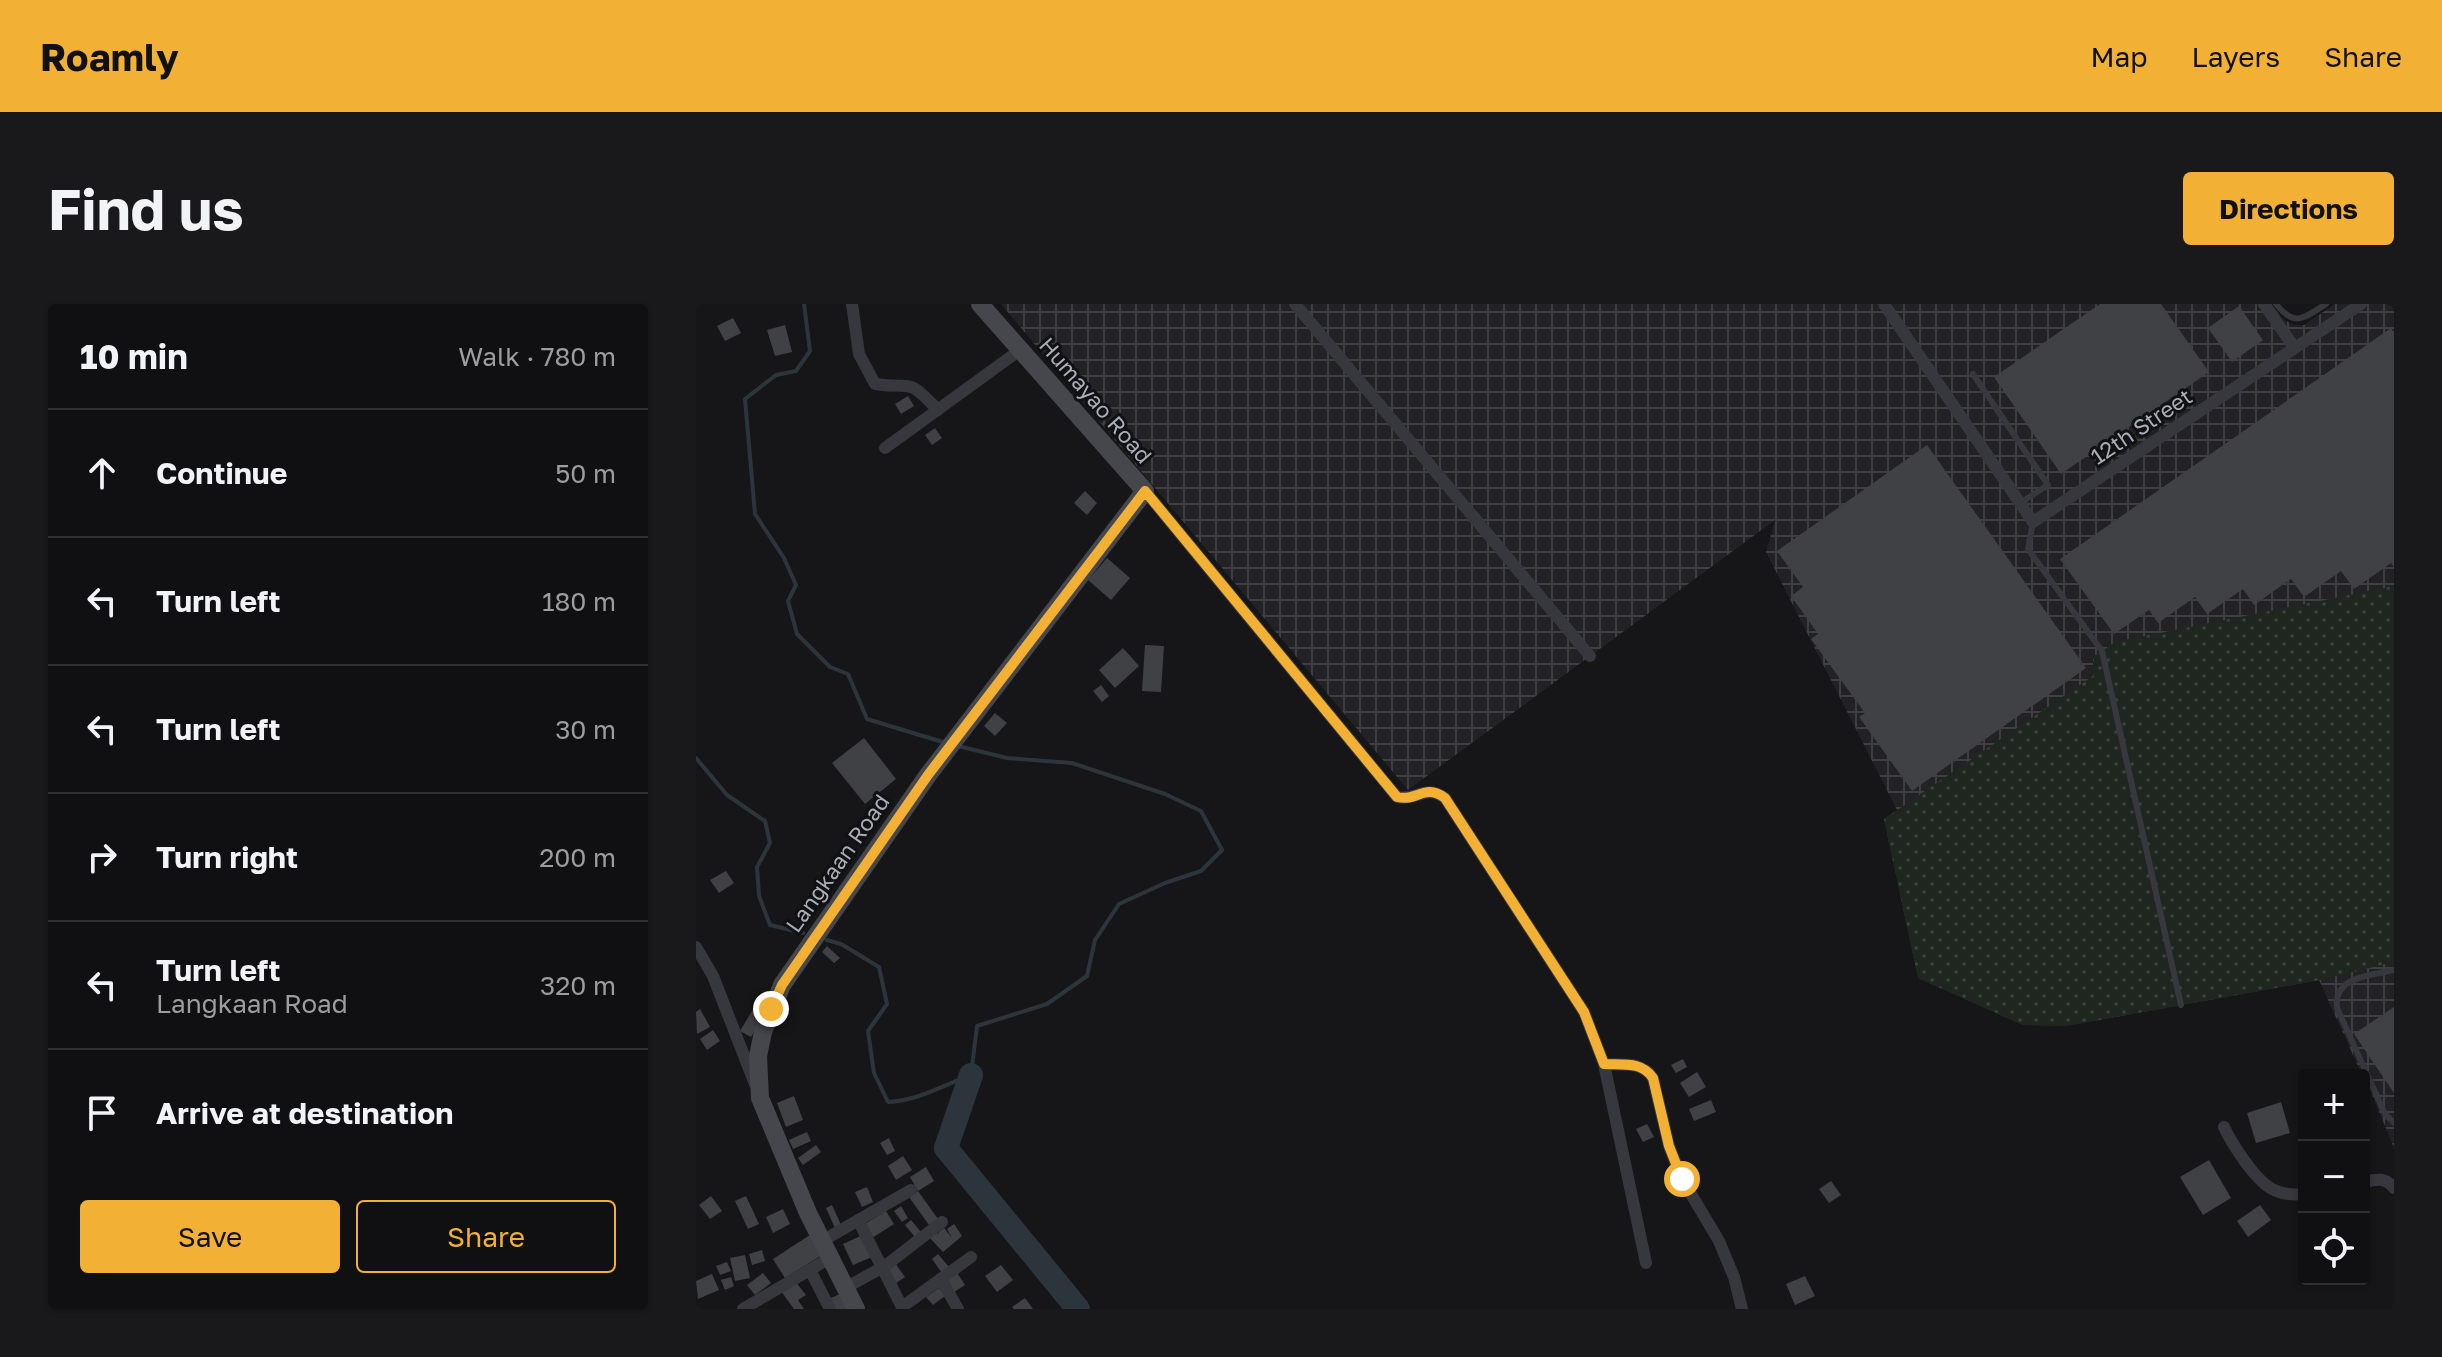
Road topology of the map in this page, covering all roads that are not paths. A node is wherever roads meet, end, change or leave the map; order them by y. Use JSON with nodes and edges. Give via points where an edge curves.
{"nodes":[{"id":1,"x":852,"y":304,"type":"edge"},
{"id":2,"x":980,"y":304,"type":"edge"},
{"id":3,"x":1295,"y":304,"type":"edge"},
{"id":4,"x":1884,"y":304,"type":"edge"},
{"id":5,"x":2264,"y":304,"type":"edge"},
{"id":6,"x":2276,"y":304,"type":"edge"},
{"id":7,"x":2326,"y":304,"type":"edge"},
{"id":8,"x":2361,"y":304,"type":"edge"},
{"id":9,"x":2294,"y":347,"type":"junction"},
{"id":10,"x":1020,"y":350,"type":"junction"},
{"id":11,"x":1973,"y":374,"type":"dead end"},
{"id":12,"x":938,"y":410,"type":"junction"},
{"id":13,"x":885,"y":448,"type":"dead end"},
{"id":14,"x":1145,"y":491,"type":"junction"},
{"id":15,"x":2020,"y":503,"type":"junction"},
{"id":16,"x":2033,"y":522,"type":"junction"},
{"id":17,"x":1590,"y":656,"type":"dead end"},
{"id":18,"x":696,"y":947,"type":"edge"},
{"id":19,"x":2394,"y":970,"type":"edge"},
{"id":20,"x":2181,"y":1005,"type":"dead end"},
{"id":21,"x":1604,"y":1064,"type":"junction"},
{"id":22,"x":760,"y":1098,"type":"junction"},
{"id":23,"x":2394,"y":1123,"type":"edge"},
{"id":24,"x":2224,"y":1127,"type":"dead end"},
{"id":25,"x":2370,"y":1180,"type":"edge"},
{"id":26,"x":2394,"y":1188,"type":"edge"},
{"id":27,"x":911,"y":1190,"type":"dead end"},
{"id":28,"x":2298,"y":1195,"type":"edge"},
{"id":29,"x":858,"y":1220,"type":"junction"},
{"id":30,"x":942,"y":1222,"type":"dead end"},
{"id":31,"x":826,"y":1249,"type":"junction"},
{"id":32,"x":971,"y":1257,"type":"dead end"},
{"id":33,"x":1646,"y":1263,"type":"dead end"},
{"id":34,"x":882,"y":1268,"type":"junction"},
{"id":35,"x":810,"y":1270,"type":"junction"},
{"id":36,"x":941,"y":1279,"type":"junction"},
{"id":37,"x":845,"y":1288,"type":"junction"},
{"id":38,"x":827,"y":1308,"type":"edge"},
{"id":39,"x":902,"y":1308,"type":"edge"},
{"id":40,"x":743,"y":1309,"type":"edge"},
{"id":41,"x":856,"y":1309,"type":"edge"},
{"id":42,"x":958,"y":1309,"type":"edge"},
{"id":43,"x":1742,"y":1309,"type":"edge"}],
"edges":[{"from":1,"to":12,"type":"street","via":[[859,354],[875,384],[915,387]]},
{"from":2,"to":10,"type":"street","name":"Humayao Road"},
{"from":3,"to":17,"type":"street"},
{"from":4,"to":15,"type":"street"},
{"from":5,"to":9,"type":"street"},
{"from":6,"to":7,"type":"lane","via":[[2296,320]]},
{"from":8,"to":9,"type":"street","name":"12th Street"},
{"from":9,"to":16,"type":"street","name":"12th Street"},
{"from":10,"to":12,"type":"street"},
{"from":10,"to":14,"type":"street","name":"Humayao Road"},
{"from":11,"to":15,"type":"lane","via":[[2048,485]]},
{"from":12,"to":13,"type":"street"},
{"from":14,"to":21,"type":"street","via":[[1397,797],[1437,792],[1445,798],[1584,1012]]},
{"from":14,"to":22,"type":"street","name":"Langkaan Road","via":[[928,775],[782,985],[760,1044]]},
{"from":15,"to":16,"type":"street"},
{"from":16,"to":20,"type":"lane","via":[[2028,549],[2102,651]]},
{"from":18,"to":22,"type":"street","via":[[713,976]]},
{"from":19,"to":23,"type":"lane","via":[[2348,982],[2336,998],[2385,1114]]},
{"from":21,"to":33,"type":"street"},
{"from":21,"to":43,"type":"street","via":[[1647,1068],[1653,1078],[1669,1146],[1719,1241]]},
{"from":22,"to":31,"type":"street","name":"Langkaan Road"},
{"from":24,"to":28,"type":"street","via":[[2236,1151],[2270,1189]]},
{"from":25,"to":26,"type":"street","via":[[2378,1178]]},
{"from":27,"to":29,"type":"street"},
{"from":29,"to":31,"type":"street"},
{"from":29,"to":34,"type":"street"},
{"from":30,"to":34,"type":"street"},
{"from":31,"to":35,"type":"street"},
{"from":31,"to":37,"type":"street","name":"Langkaan Road"},
{"from":32,"to":36,"type":"street"},
{"from":34,"to":37,"type":"street"},
{"from":34,"to":39,"type":"street"},
{"from":35,"to":38,"type":"street"},
{"from":35,"to":40,"type":"street"},
{"from":36,"to":39,"type":"street"},
{"from":36,"to":42,"type":"street"},
{"from":37,"to":41,"type":"street","name":"Langkaan Road"}]}
